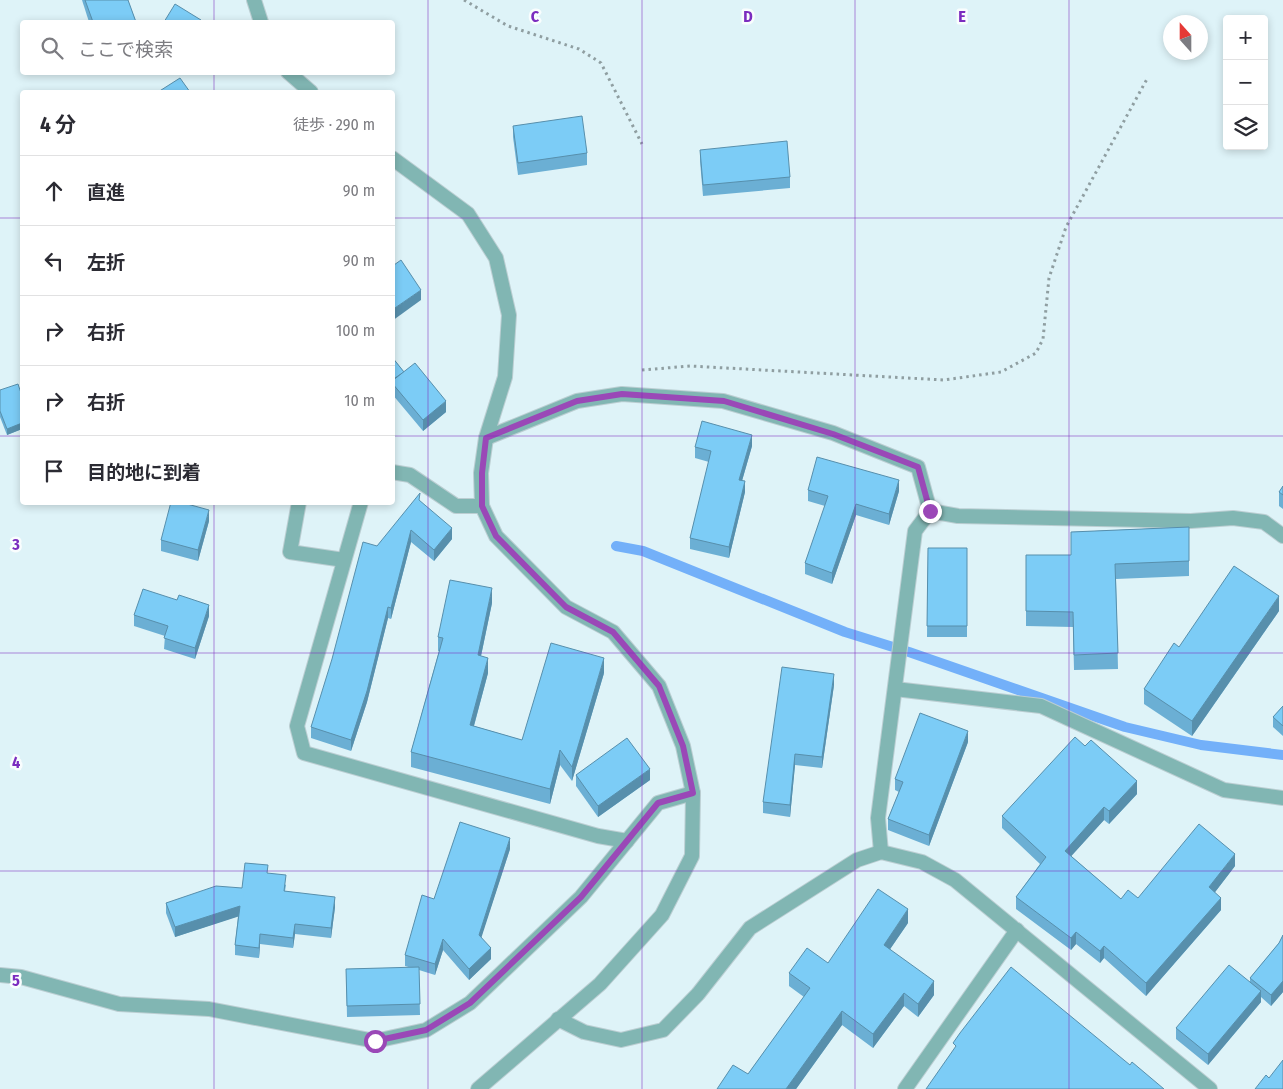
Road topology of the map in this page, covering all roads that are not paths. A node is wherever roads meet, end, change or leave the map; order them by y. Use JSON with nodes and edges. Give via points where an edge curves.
{"nodes":[{"id":1,"x":254,"y":0,"type":"edge"},
{"id":2,"x":260,"y":20,"type":"edge"},
{"id":3,"x":291,"y":75,"type":"edge"},
{"id":4,"x":309,"y":90,"type":"edge"},
{"id":5,"x":395,"y":160,"type":"edge"},
{"id":6,"x":486,"y":438,"type":"junction"},
{"id":7,"x":395,"y":472,"type":"edge"},
{"id":8,"x":298,"y":505,"type":"edge"},
{"id":9,"x":360,"y":505,"type":"edge"},
{"id":10,"x":482,"y":506,"type":"junction"},
{"id":11,"x":930,"y":511,"type":"junction"},
{"id":12,"x":1283,"y":536,"type":"edge"},
{"id":13,"x":344,"y":560,"type":"junction"},
{"id":14,"x":895,"y":689,"type":"junction"},
{"id":15,"x":693,"y":793,"type":"junction"},
{"id":16,"x":1283,"y":798,"type":"edge"},
{"id":17,"x":627,"y":841,"type":"junction"},
{"id":18,"x":881,"y":852,"type":"junction"},
{"id":19,"x":1016,"y":930,"type":"junction"},
{"id":20,"x":0,"y":975,"type":"edge"},
{"id":21,"x":558,"y":1019,"type":"junction"},
{"id":22,"x":478,"y":1089,"type":"edge"},
{"id":23,"x":905,"y":1089,"type":"edge"},
{"id":24,"x":1210,"y":1089,"type":"edge"}],
"edges":[{"from":1,"to":2,"type":"street"},
{"from":3,"to":4,"type":"street"},
{"from":5,"to":6,"type":"street","via":[[468,214],[496,258],[509,315],[505,377]]},
{"from":6,"to":10,"type":"street"},
{"from":6,"to":11,"type":"street","via":[[577,401],[622,394],[724,401],[833,434],[918,467]]},
{"from":7,"to":10,"type":"street","via":[[410,475],[456,506]]},
{"from":8,"to":13,"type":"street","via":[[290,552]]},
{"from":9,"to":13,"type":"street"},
{"from":10,"to":15,"type":"street","via":[[496,536],[552,593],[566,607],[613,632],[659,686],[683,746]]},
{"from":11,"to":12,"type":"street","via":[[968,516],[1191,521],[1233,518],[1264,522]]},
{"from":11,"to":14,"type":"street","via":[[915,532]]},
{"from":13,"to":17,"type":"street","via":[[296,726],[304,753],[598,836]]},
{"from":14,"to":16,"type":"street","via":[[1041,706],[1224,790]]},
{"from":14,"to":18,"type":"street","via":[[878,818]]},
{"from":15,"to":17,"type":"street","via":[[658,803]]},
{"from":15,"to":21,"type":"street","via":[[692,856],[662,915],[600,984]]},
{"from":17,"to":20,"type":"street","via":[[581,897],[470,1003],[426,1030],[375,1041],[208,1009],[118,1004],[21,977]]},
{"from":18,"to":19,"type":"street","via":[[922,862],[955,880]]},
{"from":18,"to":21,"type":"street","via":[[857,860],[750,928],[698,994],[664,1030],[621,1040],[584,1032]]},
{"from":19,"to":23,"type":"street"},
{"from":19,"to":24,"type":"street"},
{"from":21,"to":22,"type":"street"}]}
